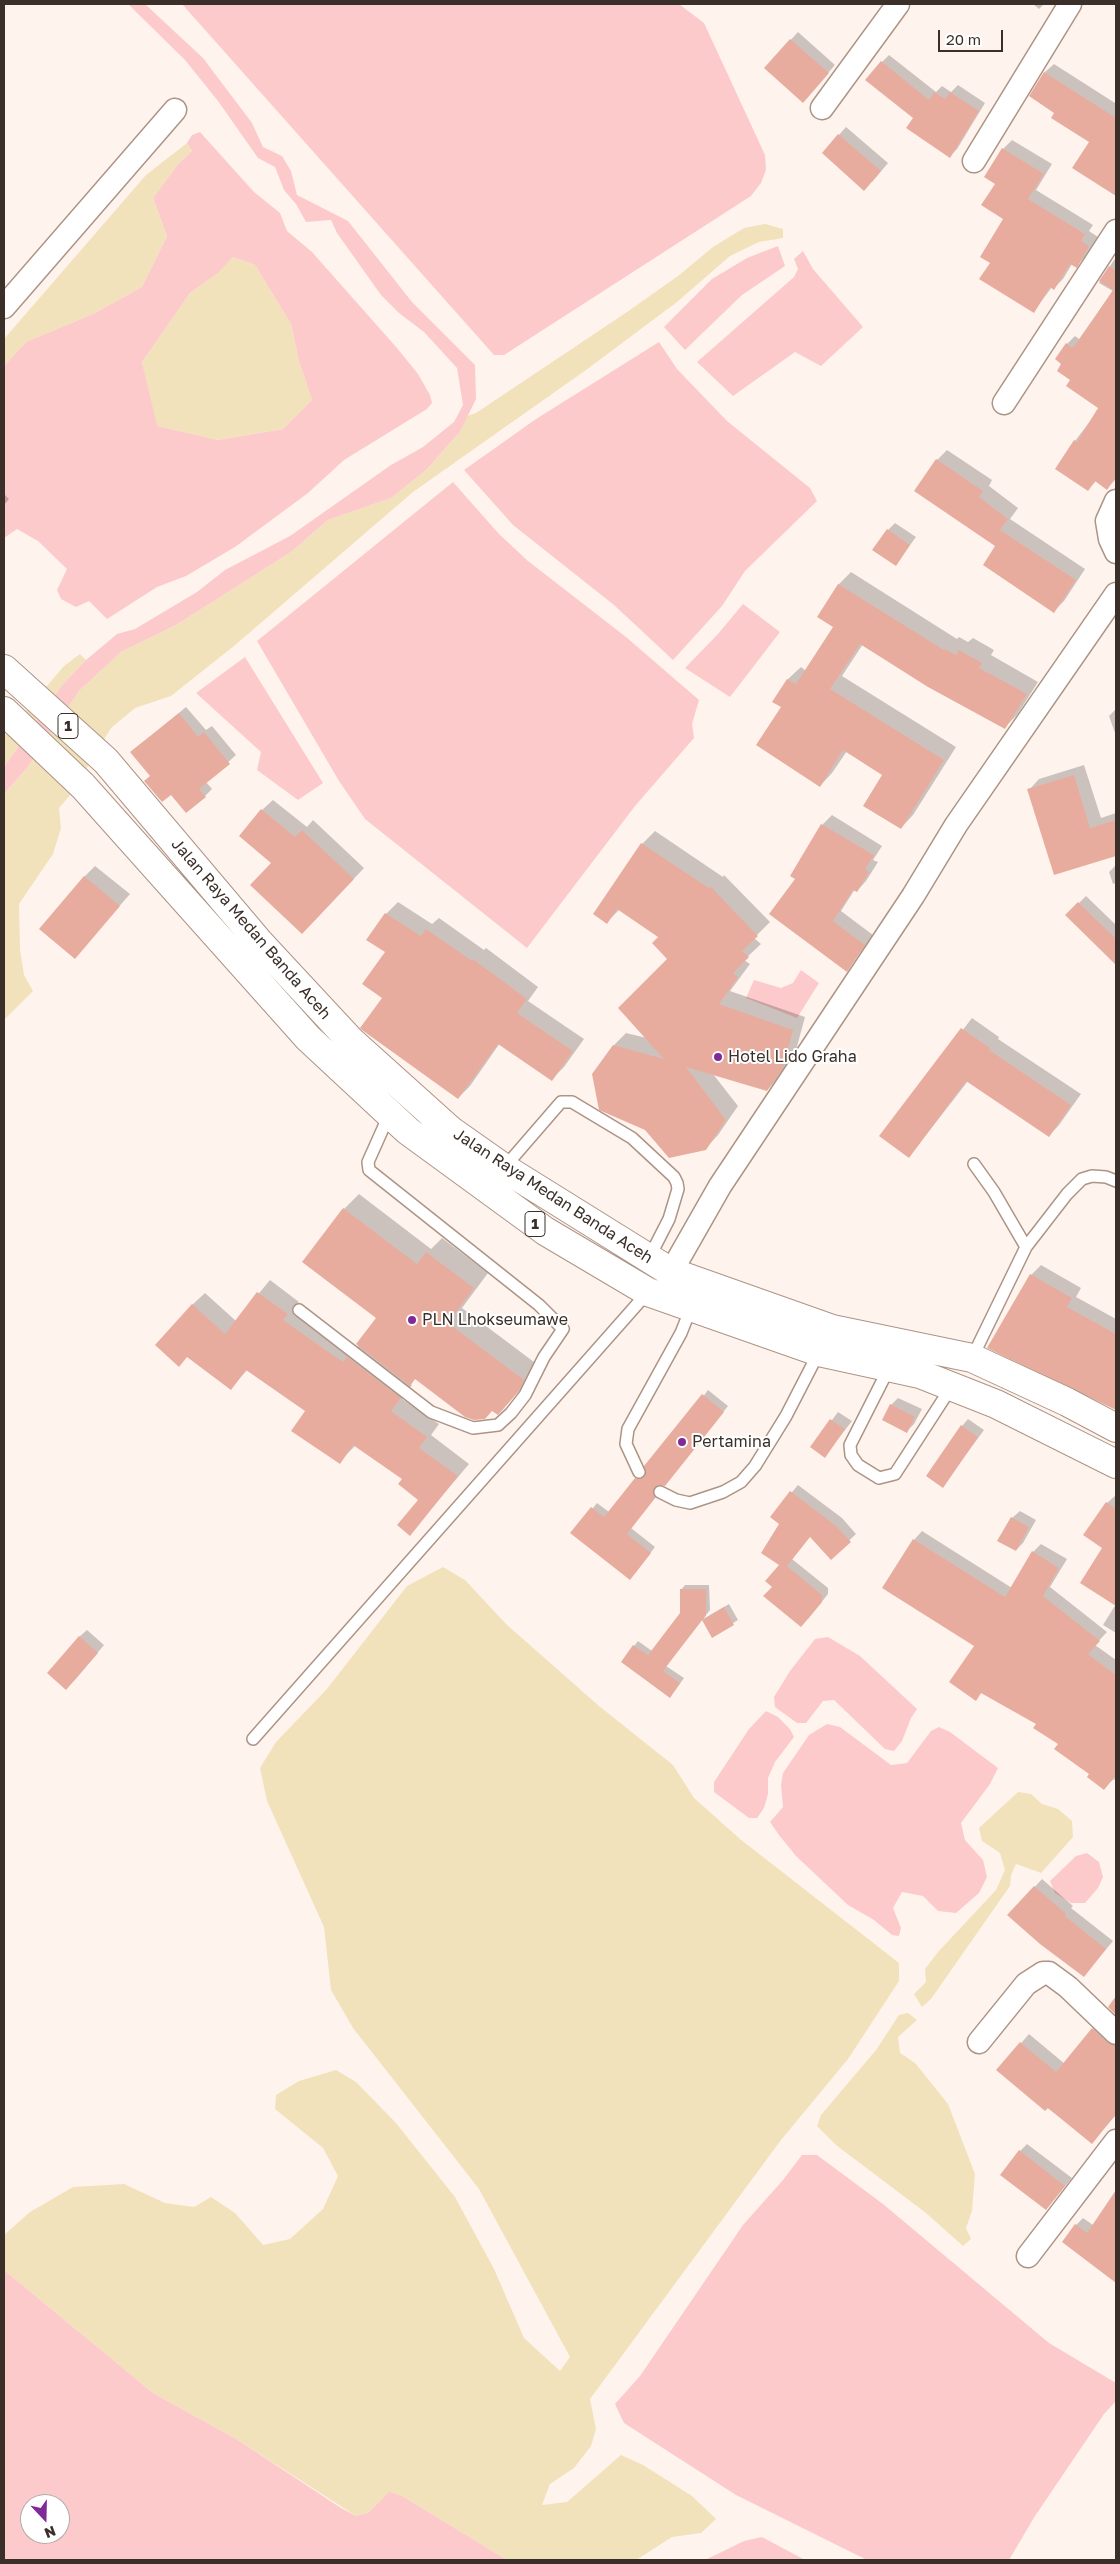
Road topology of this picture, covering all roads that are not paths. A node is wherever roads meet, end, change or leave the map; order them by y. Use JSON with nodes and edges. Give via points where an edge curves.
{"nodes":[{"id":1,"x":898,"y":4,"type":"edge"},
{"id":2,"x":1070,"y":4,"type":"edge"},
{"id":3,"x":822,"y":108,"type":"dead end"},
{"id":4,"x":175,"y":110,"type":"dead end"},
{"id":5,"x":974,"y":161,"type":"dead end"},
{"id":6,"x":1116,"y":231,"type":"edge"},
{"id":7,"x":4,"y":307,"type":"edge"},
{"id":8,"x":1004,"y":403,"type":"dead end"},
{"id":9,"x":1116,"y":501,"type":"edge"},
{"id":10,"x":1116,"y":552,"type":"edge"},
{"id":11,"x":1116,"y":594,"type":"edge"},
{"id":12,"x":4,"y":669,"type":"edge"},
{"id":13,"x":6,"y":713,"type":"edge"},
{"id":14,"x":259,"y":942,"type":"junction"},
{"id":15,"x":240,"y":962,"type":"junction"},
{"id":16,"x":390,"y":1113,"type":"junction"},
{"id":17,"x":974,"y":1164,"type":"dead end"},
{"id":18,"x":496,"y":1180,"type":"junction"},
{"id":19,"x":1116,"y":1181,"type":"edge"},
{"id":20,"x":1026,"y":1247,"type":"junction"},
{"id":21,"x":660,"y":1265,"type":"junction"},
{"id":22,"x":648,"y":1292,"type":"junction"},
{"id":23,"x":691,"y":1308,"type":"junction"},
{"id":24,"x":299,"y":1310,"type":"dead end"},
{"id":25,"x":826,"y":1341,"type":"junction"},
{"id":26,"x":972,"y":1358,"type":"junction"},
{"id":27,"x":889,"y":1368,"type":"junction"},
{"id":28,"x":952,"y":1386,"type":"junction"},
{"id":29,"x":1116,"y":1428,"type":"edge"},
{"id":30,"x":1116,"y":1464,"type":"edge"},
{"id":31,"x":639,"y":1472,"type":"dead end"},
{"id":32,"x":660,"y":1492,"type":"dead end"},
{"id":33,"x":253,"y":1739,"type":"dead end"},
{"id":34,"x":1116,"y":2033,"type":"edge"},
{"id":35,"x":979,"y":2042,"type":"dead end"},
{"id":36,"x":1116,"y":2140,"type":"edge"},
{"id":37,"x":1028,"y":2256,"type":"dead end"}],
"edges":[{"from":1,"to":3,"type":"street"},
{"from":2,"to":5,"type":"street"},
{"from":4,"to":7,"type":"street"},
{"from":6,"to":8,"type":"street"},
{"from":9,"to":10,"type":"street","via":[[1107,521]]},
{"from":11,"to":21,"type":"street","via":[[956,825],[913,896],[720,1186]]},
{"from":12,"to":14,"type":"highway","name":"Jalan Raya Medan Banda Aceh","number":"1","via":[[106,761]]},
{"from":13,"to":15,"type":"highway","name":"Jalan Raya Medan Banda Aceh","number":"1","via":[[83,786]]},
{"from":14,"to":15,"type":"highway"},
{"from":14,"to":18,"type":"highway","name":"Jalan Raya Medan Banda Aceh","number":"1","via":[[350,1041],[450,1130]]},
{"from":15,"to":16,"type":"highway","name":"Jalan Raya Medan Banda Aceh","number":"1","via":[[308,1038]]},
{"from":16,"to":18,"type":"highway","name":"Jalan Raya Medan Banda Aceh","number":"1","via":[[408,1131]]},
{"from":16,"to":24,"type":"lane","via":[[368,1162],[369,1170],[539,1305],[563,1329],[511,1413],[498,1425],[473,1428],[431,1412]]},
{"from":17,"to":20,"type":"lane"},
{"from":18,"to":21,"type":"highway","name":"Jalan Raya Medan Banda Aceh","number":"1"},
{"from":18,"to":21,"type":"lane","via":[[556,1105],[572,1102],[632,1138],[674,1177],[678,1189]]},
{"from":18,"to":22,"type":"highway","name":"Jalan Raya Medan Banda Aceh","number":"1","via":[[545,1230]]},
{"from":19,"to":20,"type":"lane","via":[[1092,1176],[1082,1180]]},
{"from":20,"to":26,"type":"lane"},
{"from":21,"to":25,"type":"highway","name":"Jalan Raya Medan Banda Aceh","number":"1"},
{"from":22,"to":23,"type":"highway","name":"Jalan Raya Medan Banda Aceh","number":"1"},
{"from":22,"to":33,"type":"lane"},
{"from":23,"to":25,"type":"highway","name":"Jalan Raya Medan Banda Aceh","number":"1"},
{"from":23,"to":31,"type":"lane","via":[[681,1333],[628,1429],[626,1444]]},
{"from":25,"to":26,"type":"highway","name":"Jalan Raya Medan Banda Aceh","number":"1"},
{"from":25,"to":27,"type":"highway","name":"Jalan Raya Medan Banda Aceh","number":"1"},
{"from":25,"to":32,"type":"lane","via":[[786,1416],[742,1482],[690,1503]]},
{"from":26,"to":29,"type":"highway","name":"Jalan Raya Medan Banda Aceh","number":"1"},
{"from":27,"to":28,"type":"highway","name":"Jalan Raya Medan Banda Aceh","number":"1","via":[[920,1374]]},
{"from":27,"to":28,"type":"lane","via":[[850,1445],[851,1455],[858,1465],[879,1478],[895,1474]]},
{"from":28,"to":30,"type":"highway","name":"Jalan Raya Medan Banda Aceh","number":"1","via":[[1040,1425]]},
{"from":34,"to":35,"type":"street","via":[[1068,1987],[1043,1973],[1026,1984]]},
{"from":36,"to":37,"type":"street"}]}
